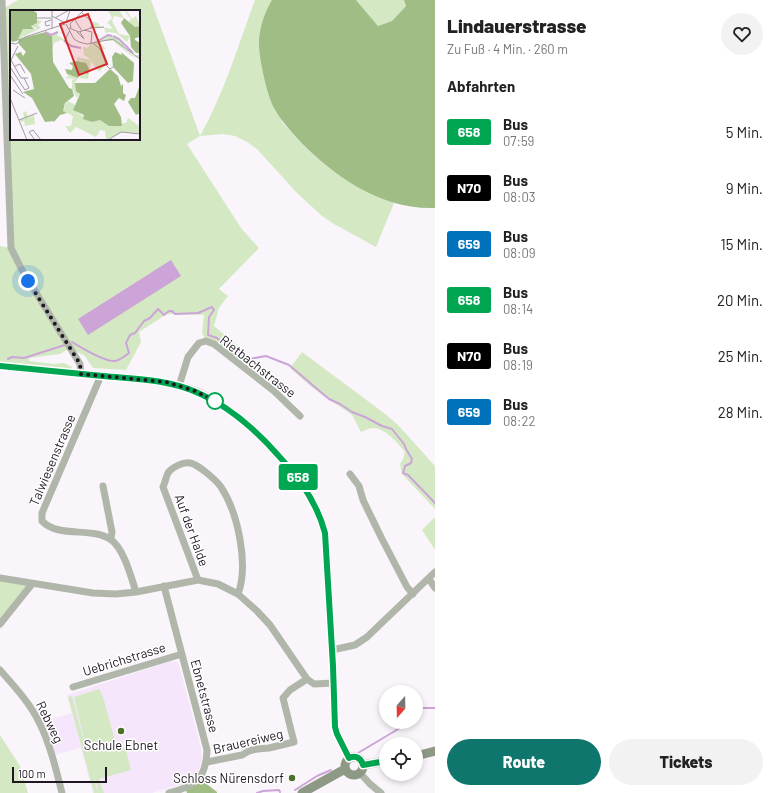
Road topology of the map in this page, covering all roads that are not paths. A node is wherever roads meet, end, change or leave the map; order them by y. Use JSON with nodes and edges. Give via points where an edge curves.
{"nodes":[{"id":1,"x":2,"y":0,"type":"edge"},
{"id":2,"x":0,"y":366,"type":"edge"},
{"id":3,"x":81,"y":374,"type":"junction"},
{"id":4,"x":100,"y":376,"type":"junction"},
{"id":5,"x":179,"y":386,"type":"junction"},
{"id":6,"x":300,"y":416,"type":"dead end"},
{"id":7,"x":350,"y":474,"type":"dead end"},
{"id":8,"x":103,"y":486,"type":"dead end"},
{"id":9,"x":111,"y":539,"type":"junction"},
{"id":10,"x":435,"y":572,"type":"edge"},
{"id":11,"x":0,"y":578,"type":"edge"},
{"id":12,"x":429,"y":579,"type":"junction"},
{"id":13,"x":198,"y":580,"type":"junction"},
{"id":14,"x":32,"y":584,"type":"junction"},
{"id":15,"x":164,"y":586,"type":"junction"},
{"id":16,"x":435,"y":588,"type":"edge"},
{"id":17,"x":136,"y":592,"type":"junction"},
{"id":18,"x":238,"y":594,"type":"junction"},
{"id":19,"x":413,"y":594,"type":"junction"},
{"id":20,"x":0,"y":624,"type":"edge"},
{"id":21,"x":332,"y":650,"type":"junction"},
{"id":22,"x":182,"y":654,"type":"junction"},
{"id":23,"x":0,"y":670,"type":"edge"},
{"id":24,"x":307,"y":679,"type":"junction"},
{"id":25,"x":334,"y":683,"type":"junction"},
{"id":26,"x":73,"y":687,"type":"dead end"},
{"id":27,"x":435,"y":751,"type":"edge"},
{"id":28,"x":423,"y":754,"type":"edge"},
{"id":29,"x":349,"y":758,"type":"junction"},
{"id":30,"x":206,"y":762,"type":"junction"},
{"id":31,"x":379,"y":763,"type":"edge"},
{"id":32,"x":345,"y":769,"type":"junction"},
{"id":33,"x":361,"y":769,"type":"junction"},
{"id":34,"x":62,"y":793,"type":"edge"},
{"id":35,"x":169,"y":793,"type":"edge"},
{"id":36,"x":302,"y":793,"type":"edge"},
{"id":37,"x":381,"y":793,"type":"edge"}],
"edges":[{"from":1,"to":3,"type":"street","via":[[11,248],[80,364]]},
{"from":2,"to":3,"type":"street"},
{"from":3,"to":4,"type":"street"},
{"from":4,"to":5,"type":"street","via":[[150,380]]},
{"from":4,"to":9,"type":"street","name":"Talwiesenstrasse","via":[[42,512],[42,521],[54,529]]},
{"from":5,"to":6,"type":"street","name":"Rietbachstrasse","via":[[188,357],[199,342],[206,341],[214,344],[274,391]]},
{"from":5,"to":21,"type":"street","via":[[215,401],[245,423],[269,444],[308,492],[320,515],[325,533]]},
{"from":7,"to":19,"type":"street","via":[[359,486],[381,537]]},
{"from":8,"to":9,"type":"street","via":[[112,532]]},
{"from":9,"to":17,"type":"street","via":[[121,552]]},
{"from":10,"to":12,"type":"street"},
{"from":11,"to":14,"type":"street"},
{"from":12,"to":16,"type":"street"},
{"from":12,"to":19,"type":"street"},
{"from":13,"to":15,"type":"street"},
{"from":13,"to":18,"type":"street","via":[[218,584]]},
{"from":13,"to":18,"type":"street","name":"Auf der Halde","via":[[163,487],[168,472],[179,464],[190,463],[204,471],[221,487],[235,517],[242,559]]},
{"from":14,"to":17,"type":"street","via":[[93,593]]},
{"from":14,"to":20,"type":"street"},
{"from":15,"to":17,"type":"street"},
{"from":15,"to":22,"type":"street","name":"Ebnetstrasse"},
{"from":18,"to":24,"type":"street","via":[[270,625]]},
{"from":19,"to":21,"type":"street","via":[[367,637],[355,645]]},
{"from":21,"to":25,"type":"street"},
{"from":22,"to":26,"type":"street","name":"Uebrichstrasse"},
{"from":22,"to":30,"type":"street","name":"Ebnetstrasse","via":[[207,750]]},
{"from":23,"to":34,"type":"street","name":"Rebweg","via":[[24,698],[39,722],[52,754]]},
{"from":24,"to":25,"type":"street","via":[[314,684]]},
{"from":24,"to":30,"type":"street","name":"Brauereiweg","via":[[283,698],[294,742]]},
{"from":25,"to":29,"type":"street","via":[[335,727]]},
{"from":27,"to":28,"type":"main road"},
{"from":29,"to":32,"type":"main road","via":[[345,762]]},
{"from":29,"to":33,"type":"main road","via":[[358,757],[361,760]]},
{"from":30,"to":35,"type":"street","name":"Ebnetstrasse","via":[[194,784]]},
{"from":31,"to":33,"type":"main road"},
{"from":32,"to":33,"type":"main road","via":[[351,774],[356,774]]},
{"from":32,"to":36,"type":"main road"},
{"from":33,"to":37,"type":"street","via":[[370,784]]}]}
